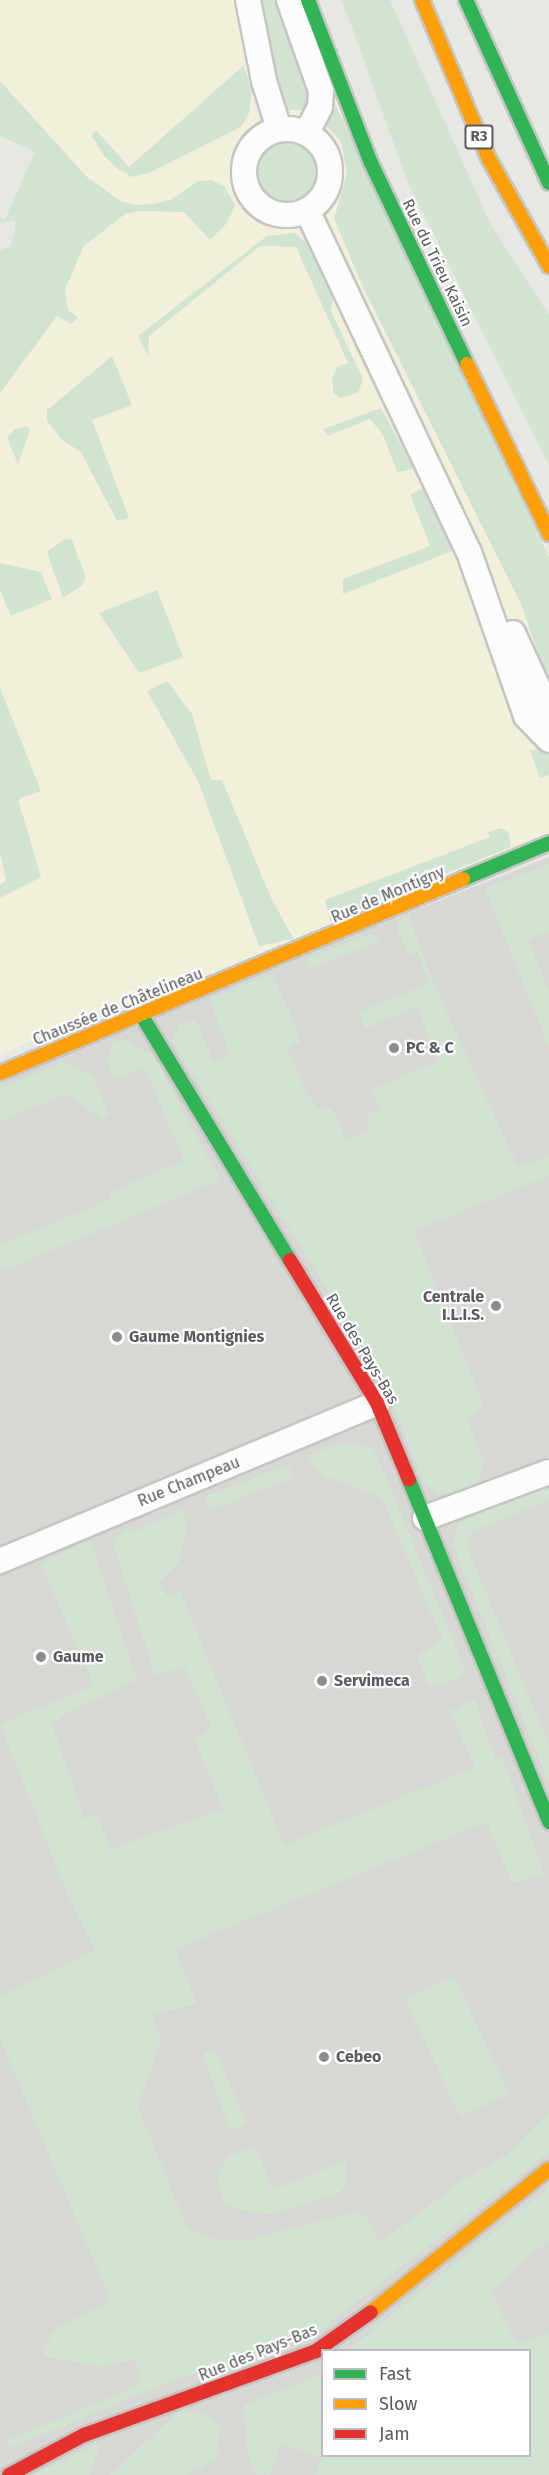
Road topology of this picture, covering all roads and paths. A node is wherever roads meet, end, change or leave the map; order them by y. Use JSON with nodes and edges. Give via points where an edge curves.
{"nodes":[{"id":1,"x":248,"y":0,"type":"edge"},
{"id":2,"x":289,"y":0,"type":"edge"},
{"id":3,"x":308,"y":0,"type":"edge"},
{"id":4,"x":422,"y":0,"type":"edge"},
{"id":5,"x":466,"y":0,"type":"edge"},
{"id":6,"x":279,"y":129,"type":"junction"},
{"id":7,"x":307,"y":133,"type":"junction"},
{"id":8,"x":549,"y":183,"type":"edge"},
{"id":9,"x":307,"y":210,"type":"junction"},
{"id":10,"x":549,"y":266,"type":"edge"},
{"id":11,"x":549,"y":534,"type":"edge"},
{"id":12,"x":469,"y":552,"type":"junction"},
{"id":13,"x":549,"y":712,"type":"edge"},
{"id":14,"x":549,"y":740,"type":"edge"},
{"id":15,"x":546,"y":847,"type":"edge"},
{"id":16,"x":249,"y":970,"type":"joint"},
{"id":17,"x":142,"y":1016,"type":"junction"},
{"id":18,"x":0,"y":1073,"type":"edge"},
{"id":19,"x":377,"y":1402,"type":"junction"},
{"id":20,"x":547,"y":1473,"type":"edge"},
{"id":21,"x":425,"y":1518,"type":"junction"},
{"id":22,"x":0,"y":1561,"type":"edge"},
{"id":23,"x":549,"y":1822,"type":"edge"},
{"id":24,"x":549,"y":2169,"type":"edge"},
{"id":25,"x":9,"y":2475,"type":"edge"}],
"edges":[{"from":1,"to":6,"type":"street","via":[[264,81]]},
{"from":2,"to":7,"type":"street","via":[[321,92],[320,107]]},
{"from":3,"to":11,"type":"main road","name":"Rue du Trieu Kaisin","via":[[371,163]]},
{"from":4,"to":10,"type":"main road","number":"R3","via":[[489,159]]},
{"from":5,"to":8,"type":"main road","number":"R3"},
{"from":6,"to":7,"type":"street"},
{"from":6,"to":9,"type":"street","via":[[251,146],[244,161],[247,188],[268,211],[282,215]]},
{"from":7,"to":9,"type":"street","via":[[321,145],[330,174],[325,192]]},
{"from":9,"to":12,"type":"street"},
{"from":12,"to":13,"type":"street","via":[[484,561]]},
{"from":12,"to":14,"type":"street","via":[[526,716]]},
{"from":15,"to":16,"type":"main road","name":"Rue de Montigny"},
{"from":16,"to":17,"type":"main road","name":"Chaussée de Châtelineau"},
{"from":17,"to":18,"type":"main road","name":"Chaussée de Châtelineau"},
{"from":17,"to":19,"type":"main road","name":"Rue des Pays-Bas"},
{"from":19,"to":21,"type":"main road","name":"Rue des Pays-Bas"},
{"from":19,"to":22,"type":"street","name":"Rue Champeau"},
{"from":20,"to":21,"type":"street"},
{"from":21,"to":23,"type":"main road","name":"Rue des Pays-Bas"},
{"from":24,"to":25,"type":"main road","name":"Rue des Pays-Bas","via":[[346,2332],[316,2350],[84,2435]]}]}
